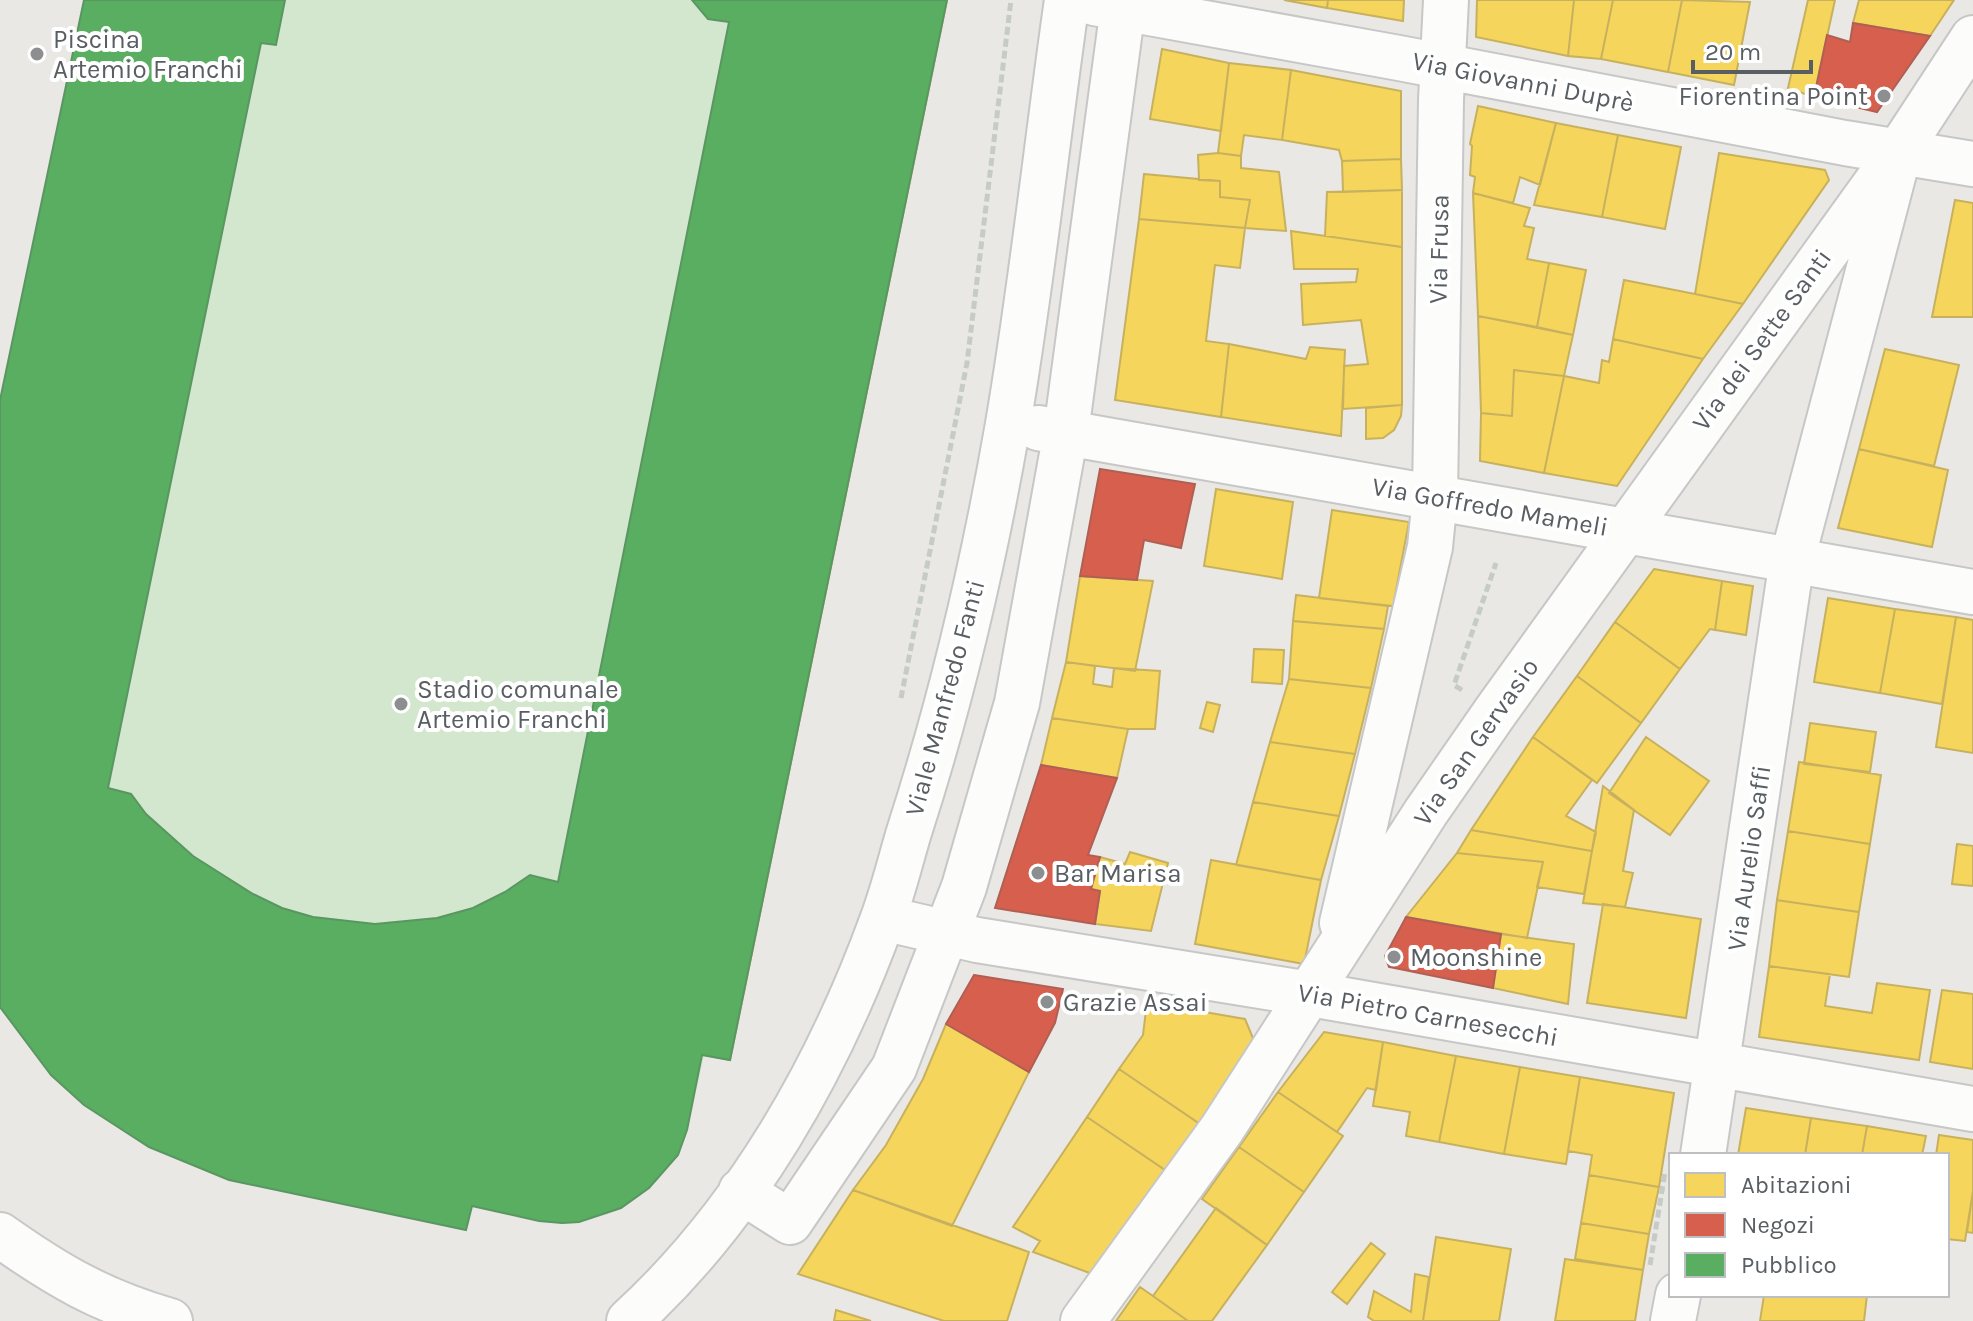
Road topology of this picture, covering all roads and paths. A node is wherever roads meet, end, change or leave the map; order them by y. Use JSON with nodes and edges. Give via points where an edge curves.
{"nodes":[{"id":1,"x":1011,"y":0,"type":"edge"},
{"id":2,"x":1069,"y":0,"type":"edge"},
{"id":3,"x":1446,"y":0,"type":"edge"},
{"id":4,"x":1124,"y":4,"type":"edge"},
{"id":5,"x":1973,"y":38,"type":"edge"},
{"id":6,"x":1443,"y":67,"type":"junction"},
{"id":7,"x":1899,"y":151,"type":"junction"},
{"id":8,"x":1973,"y":164,"type":"edge"},
{"id":9,"x":1008,"y":424,"type":"junction"},
{"id":10,"x":1066,"y":432,"type":"junction"},
{"id":11,"x":1435,"y":497,"type":"junction"},
{"id":12,"x":1626,"y":531,"type":"junction"},
{"id":13,"x":1792,"y":560,"type":"junction"},
{"id":14,"x":1496,"y":563,"type":"dead end"},
{"id":15,"x":1973,"y":592,"type":"edge"},
{"id":16,"x":1473,"y":698,"type":"dead end"},
{"id":17,"x":898,"y":712,"type":"dead end"},
{"id":18,"x":883,"y":918,"type":"junction"},
{"id":19,"x":948,"y":933,"type":"junction"},
{"id":20,"x":1333,"y":958,"type":"junction"},
{"id":21,"x":1310,"y":994,"type":"junction"},
{"id":22,"x":1718,"y":1065,"type":"junction"},
{"id":23,"x":1973,"y":1109,"type":"edge"},
{"id":24,"x":1686,"y":1153,"type":"edge"},
{"id":25,"x":741,"y":1191,"type":"junction"},
{"id":26,"x":0,"y":1235,"type":"edge"},
{"id":27,"x":1669,"y":1248,"type":"edge"},
{"id":28,"x":1663,"y":1284,"type":"edge"},
{"id":29,"x":170,"y":1321,"type":"edge"},
{"id":30,"x":629,"y":1321,"type":"edge"},
{"id":31,"x":1083,"y":1321,"type":"edge"},
{"id":32,"x":1673,"y":1321,"type":"edge"}],
"edges":[{"from":1,"to":17,"type":"path","via":[[967,363]]},
{"from":2,"to":4,"type":"street","name":"Via Giovanni Duprè"},
{"from":2,"to":9,"type":"street","name":"Viale Manfredo Fanti"},
{"from":3,"to":6,"type":"street","name":"Via Frusa"},
{"from":4,"to":6,"type":"street","name":"Via Giovanni Duprè"},
{"from":4,"to":10,"type":"street"},
{"from":5,"to":7,"type":"street","name":"Via dei Sette Santi"},
{"from":6,"to":7,"type":"street","name":"Via Giovanni Duprè"},
{"from":6,"to":11,"type":"street","name":"Via Frusa"},
{"from":7,"to":8,"type":"street","name":"Via Giovanni Duprè"},
{"from":7,"to":12,"type":"street","name":"Via dei Sette Santi"},
{"from":7,"to":13,"type":"street","name":"Via dei Sette Santi"},
{"from":9,"to":10,"type":"street","name":"Via Goffredo Mameli"},
{"from":9,"to":18,"type":"street","name":"Viale Manfredo Fanti","via":[[936,750]]},
{"from":10,"to":11,"type":"street","name":"Via Goffredo Mameli"},
{"from":10,"to":19,"type":"street","via":[[1017,703]]},
{"from":11,"to":12,"type":"street","name":"Via Goffredo Mameli"},
{"from":11,"to":20,"type":"street","name":"Via San Gervasio","via":[[1430,547]]},
{"from":12,"to":13,"type":"street","name":"Via Goffredo Mameli"},
{"from":12,"to":20,"type":"street","name":"Via San Gervasio","via":[[1443,787]]},
{"from":13,"to":15,"type":"street","name":"Via Goffredo Mameli"},
{"from":13,"to":22,"type":"street","name":"Via Aurelio Saffi"},
{"from":14,"to":16,"type":"path","via":[[1454,685]]},
{"from":18,"to":19,"type":"street","name":"Via Pietro Carnesecchi"},
{"from":18,"to":25,"type":"street","name":"Viale Manfredo Fanti","via":[[821,1060]]},
{"from":19,"to":21,"type":"street","name":"Via Pietro Carnesecchi"},
{"from":19,"to":25,"type":"street","via":[[894,1068],[790,1222]]},
{"from":20,"to":21,"type":"street","name":"Via San Gervasio"},
{"from":21,"to":22,"type":"street","name":"Via Pietro Carnesecchi"},
{"from":21,"to":31,"type":"street","name":"Via San Gervasio","via":[[1222,1129]]},
{"from":22,"to":23,"type":"street","name":"Via Pietro Carnesecchi"},
{"from":22,"to":24,"type":"street","name":"Via Aurelio Saffi"},
{"from":25,"to":30,"type":"street","name":"Viale Manfredo Fanti","via":[[692,1257]]},
{"from":26,"to":29,"type":"street","via":[[111,1302]]},
{"from":27,"to":28,"type":"path"},
{"from":28,"to":32,"type":"street"}]}
